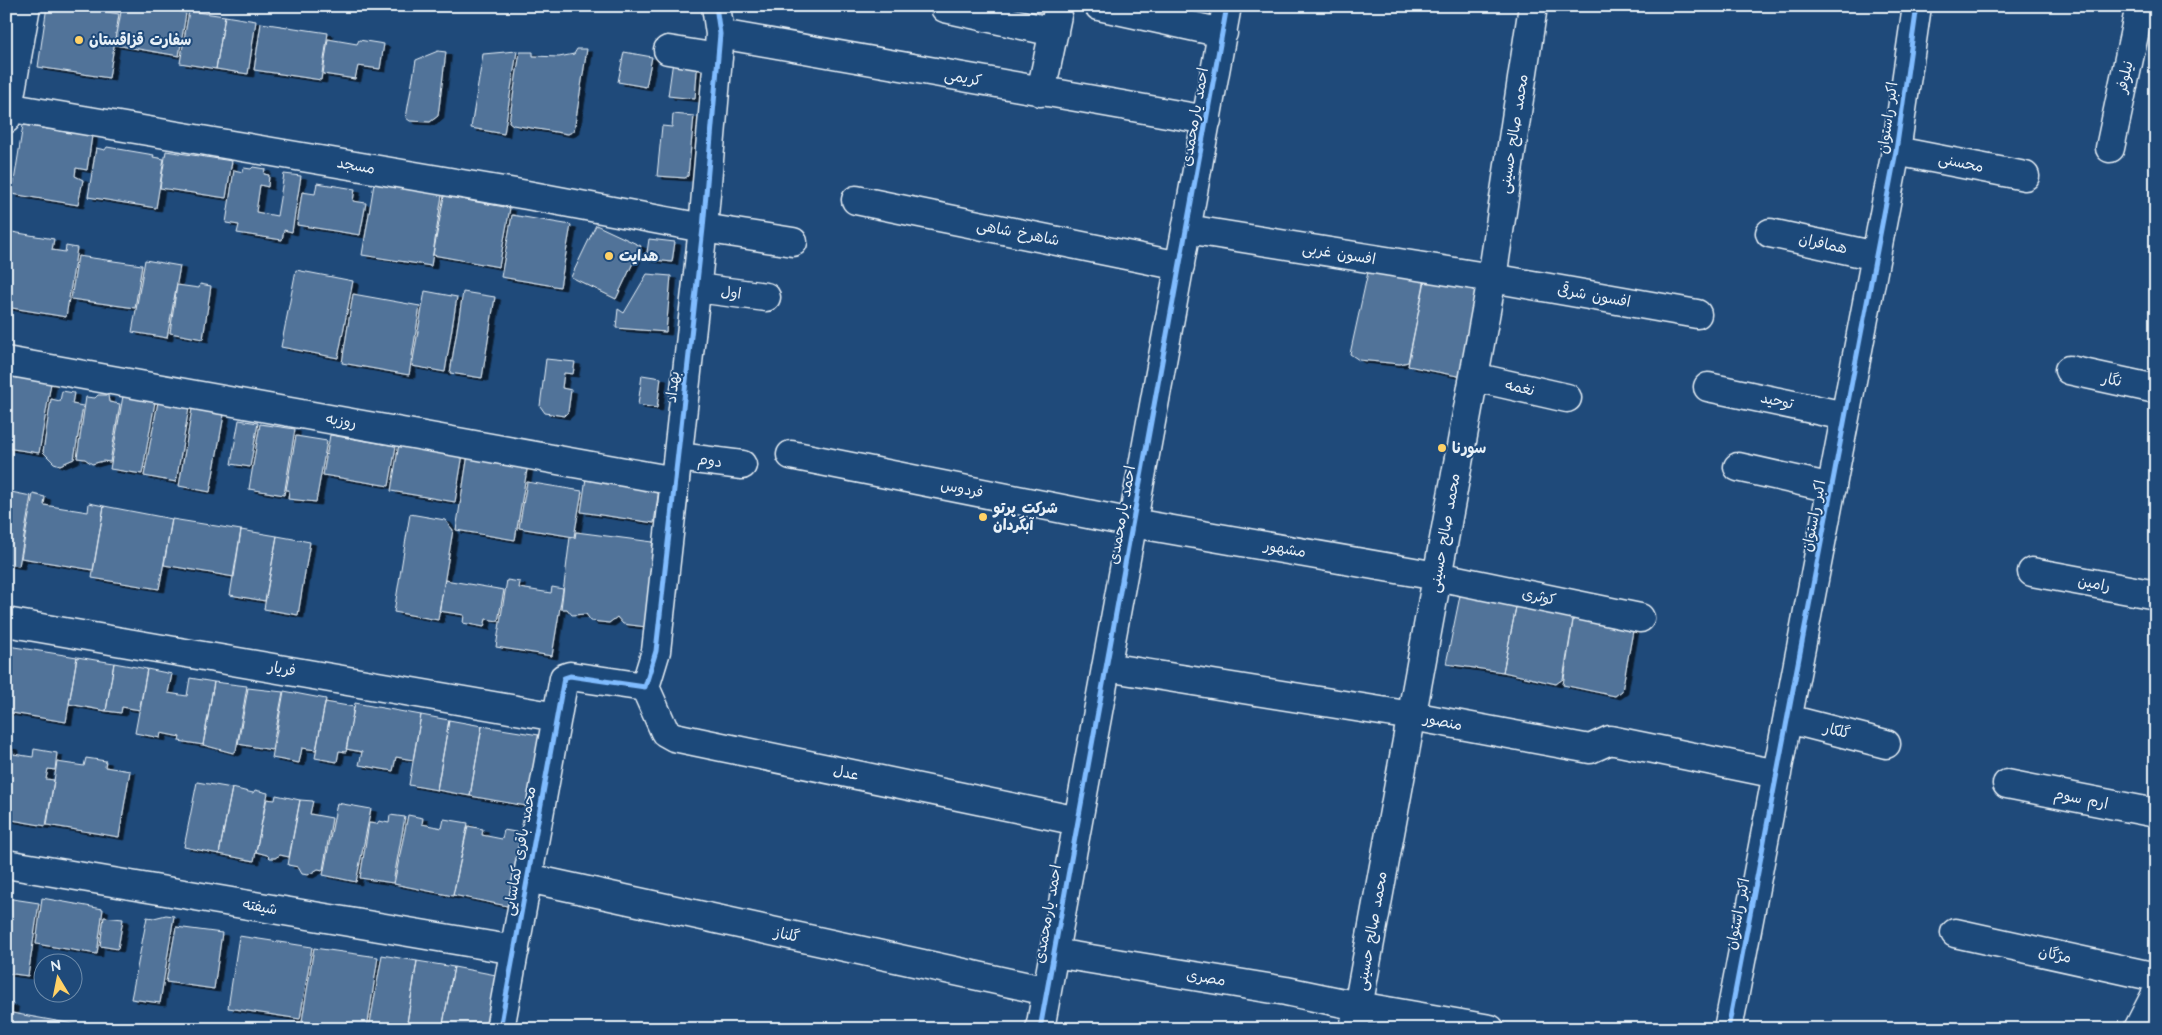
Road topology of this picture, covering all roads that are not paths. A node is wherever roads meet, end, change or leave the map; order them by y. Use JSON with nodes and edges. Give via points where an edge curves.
{"nodes":[{"id":1,"x":26,"y":6,"type":"edge"},
{"id":2,"x":716,"y":6,"type":"edge"},
{"id":3,"x":1098,"y":6,"type":"edge"},
{"id":4,"x":1227,"y":6,"type":"edge"},
{"id":5,"x":1533,"y":6,"type":"edge"},
{"id":6,"x":1917,"y":6,"type":"edge"},
{"id":7,"x":2140,"y":6,"type":"edge"},
{"id":8,"x":946,"y":8,"type":"dead end"},
{"id":9,"x":1056,"y":19,"type":"edge"},
{"id":10,"x":1223,"y":33,"type":"junction"},
{"id":11,"x":719,"y":46,"type":"junction"},
{"id":12,"x":668,"y":50,"type":"dead end"},
{"id":13,"x":1041,"y":92,"type":"junction"},
{"id":14,"x":7,"y":111,"type":"edge"},
{"id":15,"x":1207,"y":120,"type":"junction"},
{"id":16,"x":2110,"y":148,"type":"dead end"},
{"id":17,"x":1896,"y":151,"type":"junction"},
{"id":18,"x":2025,"y":176,"type":"dead end"},
{"id":19,"x":856,"y":200,"type":"dead end"},
{"id":20,"x":703,"y":228,"type":"junction"},
{"id":21,"x":1187,"y":230,"type":"junction"},
{"id":22,"x":1770,"y":233,"type":"dead end"},
{"id":23,"x":793,"y":242,"type":"dead end"},
{"id":24,"x":1876,"y":256,"type":"junction"},
{"id":25,"x":1180,"y":266,"type":"junction"},
{"id":26,"x":1492,"y":278,"type":"junction"},
{"id":27,"x":697,"y":288,"type":"junction"},
{"id":28,"x":766,"y":297,"type":"dead end"},
{"id":29,"x":1697,"y":314,"type":"dead end"},
{"id":30,"x":6,"y":361,"type":"edge"},
{"id":31,"x":2069,"y":370,"type":"dead end"},
{"id":32,"x":1474,"y":378,"type":"junction"},
{"id":33,"x":1708,"y":387,"type":"dead end"},
{"id":34,"x":2156,"y":389,"type":"edge"},
{"id":35,"x":1567,"y":398,"type":"dead end"},
{"id":36,"x":1845,"y":416,"type":"junction"},
{"id":37,"x":791,"y":455,"type":"dead end"},
{"id":38,"x":742,"y":465,"type":"dead end"},
{"id":39,"x":1738,"y":467,"type":"dead end"},
{"id":40,"x":676,"y":469,"type":"junction"},
{"id":41,"x":1832,"y":488,"type":"junction"},
{"id":42,"x":1133,"y":523,"type":"junction"},
{"id":43,"x":2032,"y":572,"type":"dead end"},
{"id":44,"x":1437,"y":576,"type":"junction"},
{"id":45,"x":2156,"y":595,"type":"edge"},
{"id":46,"x":1640,"y":618,"type":"dead end"},
{"id":47,"x":6,"y":622,"type":"edge"},
{"id":48,"x":1106,"y":667,"type":"junction"},
{"id":49,"x":645,"y":686,"type":"junction"},
{"id":50,"x":1412,"y":716,"type":"junction"},
{"id":51,"x":557,"y":717,"type":"junction"},
{"id":52,"x":1788,"y":719,"type":"junction"},
{"id":53,"x":1886,"y":744,"type":"dead end"},
{"id":54,"x":1777,"y":774,"type":"junction"},
{"id":55,"x":2007,"y":784,"type":"dead end"},
{"id":56,"x":2156,"y":814,"type":"edge"},
{"id":57,"x":1078,"y":821,"type":"junction"},
{"id":58,"x":6,"y":864,"type":"edge"},
{"id":59,"x":528,"y":878,"type":"junction"},
{"id":60,"x":1955,"y":933,"type":"dead end"},
{"id":61,"x":514,"y":950,"type":"junction"},
{"id":62,"x":1054,"y":953,"type":"junction"},
{"id":63,"x":2156,"y":977,"type":"edge"},
{"id":64,"x":1047,"y":991,"type":"junction"},
{"id":65,"x":2156,"y":994,"type":"edge"},
{"id":66,"x":1356,"y":1017,"type":"edge"},
{"id":67,"x":500,"y":1029,"type":"edge"},
{"id":68,"x":1040,"y":1029,"type":"edge"},
{"id":69,"x":1490,"y":1029,"type":"edge"},
{"id":70,"x":1728,"y":1029,"type":"edge"},
{"id":71,"x":2138,"y":1029,"type":"edge"}],
"edges":[{"from":1,"to":14,"type":"street"},
{"from":2,"to":11,"type":"street","name":"بهداد"},
{"from":3,"to":10,"type":"street"},
{"from":4,"to":10,"type":"street","name":"احمد یارمحمدی"},
{"from":5,"to":26,"type":"street","name":"محمد صالح حسینی"},
{"from":6,"to":17,"type":"street","name":"اکبر راستوان"},
{"from":7,"to":16,"type":"street","name":"نیلوفر"},
{"from":8,"to":9,"type":"street"},
{"from":9,"to":13,"type":"street"},
{"from":10,"to":15,"type":"street","name":"احمد یارمحمدی"},
{"from":11,"to":12,"type":"street","name":"کریمی"},
{"from":11,"to":13,"type":"street","name":"کریمی"},
{"from":11,"to":20,"type":"street","name":"بهداد"},
{"from":13,"to":15,"type":"street","name":"کریمی"},
{"from":14,"to":20,"type":"street","name":"مسجد","via":[[517,193]]},
{"from":15,"to":21,"type":"street","name":"احمد یارمحمدی"},
{"from":17,"to":18,"type":"street","name":"محسنی"},
{"from":17,"to":24,"type":"street","name":"اکبر راستوان"},
{"from":19,"to":25,"type":"street","name":"شاهرخ شاهی"},
{"from":20,"to":23,"type":"street","name":"مسجد"},
{"from":20,"to":27,"type":"street","name":"بهداد"},
{"from":21,"to":25,"type":"street","name":"احمد یارمحمدی"},
{"from":21,"to":26,"type":"street","name":"افسون غربی"},
{"from":22,"to":24,"type":"street","name":"همافران"},
{"from":24,"to":36,"type":"street","name":"اکبر راستوان"},
{"from":25,"to":42,"type":"street","name":"احمد یارمحمدی"},
{"from":26,"to":29,"type":"street","name":"افسون شرقی"},
{"from":26,"to":32,"type":"street","name":"محمد صالح حسینی"},
{"from":27,"to":28,"type":"street","name":"اول"},
{"from":27,"to":40,"type":"street","name":"بهداد"},
{"from":30,"to":40,"type":"street","name":"روزبه"},
{"from":31,"to":34,"type":"street","name":"نگار"},
{"from":32,"to":35,"type":"street","name":"نغمه"},
{"from":32,"to":44,"type":"street","name":"محمد صالح حسینی"},
{"from":33,"to":36,"type":"street","name":"توحید"},
{"from":36,"to":41,"type":"street","name":"اکبر راستوان"},
{"from":37,"to":42,"type":"street","name":"فردوس"},
{"from":38,"to":40,"type":"street","name":"دوم"},
{"from":39,"to":41,"type":"street"},
{"from":40,"to":49,"type":"street","name":"بهداد","via":[[656,651]]},
{"from":41,"to":52,"type":"street","name":"اکبر راستوان"},
{"from":42,"to":44,"type":"street","name":"مشهور"},
{"from":42,"to":48,"type":"street","name":"احمد یارمحمدی"},
{"from":43,"to":45,"type":"street","name":"رامین"},
{"from":44,"to":46,"type":"street","name":"کوثری"},
{"from":44,"to":50,"type":"street","name":"محمد صالح حسینی"},
{"from":47,"to":51,"type":"street","name":"فریار"},
{"from":48,"to":50,"type":"street","name":"منصور"},
{"from":48,"to":57,"type":"street","name":"احمد یارمحمدی"},
{"from":49,"to":51,"type":"street","name":"محمد باقری کماسایی","via":[[570,676],[564,678]]},
{"from":49,"to":57,"type":"street","name":"عدل","via":[[665,732],[674,737]]},
{"from":50,"to":54,"type":"street","name":"منصور","via":[[1590,749],[1610,740]]},
{"from":50,"to":66,"type":"street","name":"محمد صالح حسینی"},
{"from":51,"to":59,"type":"street","name":"محمد باقری کماسایی"},
{"from":52,"to":53,"type":"street","name":"گلکار"},
{"from":52,"to":54,"type":"street","name":"اکبر راستوان"},
{"from":54,"to":70,"type":"street","name":"اکبر راستوان"},
{"from":55,"to":56,"type":"street","name":"ارم سوم"},
{"from":57,"to":62,"type":"street","name":"احمد یارمحمدی"},
{"from":58,"to":61,"type":"street","name":"شیفته"},
{"from":59,"to":61,"type":"street","name":"محمد باقری کماسایی"},
{"from":59,"to":64,"type":"street","name":"گلناز"},
{"from":60,"to":63,"type":"street","name":"مژگان"},
{"from":61,"to":67,"type":"street","name":"محمد باقری کماسایی"},
{"from":62,"to":64,"type":"street","name":"احمد یارمحمدی"},
{"from":62,"to":66,"type":"street","name":"مصری","via":[[1286,991]]},
{"from":64,"to":68,"type":"street","name":"احمد یارمحمدی"},
{"from":65,"to":71,"type":"street"},
{"from":66,"to":69,"type":"street","name":"مصری"}]}
